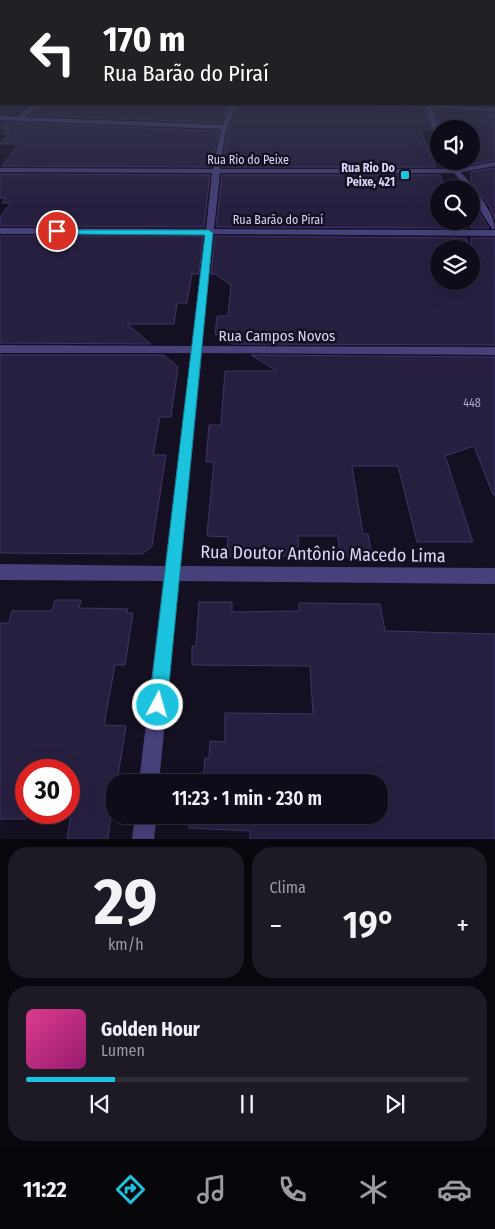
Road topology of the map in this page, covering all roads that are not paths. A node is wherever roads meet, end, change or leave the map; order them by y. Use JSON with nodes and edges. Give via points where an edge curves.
{"nodes":[{"id":1,"x":225,"y":127,"type":"edge"},
{"id":2,"x":495,"y":164,"type":"edge"},
{"id":3,"x":0,"y":170,"type":"edge"},
{"id":4,"x":216,"y":171,"type":"junction"},
{"id":5,"x":456,"y":171,"type":"junction"},
{"id":6,"x":464,"y":180,"type":"edge"},
{"id":7,"x":480,"y":203,"type":"edge"},
{"id":8,"x":495,"y":227,"type":"edge"},
{"id":9,"x":0,"y":231,"type":"edge"},
{"id":10,"x":209,"y":233,"type":"junction"},
{"id":11,"x":495,"y":234,"type":"edge"},
{"id":12,"x":0,"y":349,"type":"edge"},
{"id":13,"x":197,"y":351,"type":"junction"},
{"id":14,"x":495,"y":351,"type":"edge"},
{"id":15,"x":0,"y":572,"type":"edge"},
{"id":16,"x":172,"y":572,"type":"junction"},
{"id":17,"x":495,"y":576,"type":"edge"},
{"id":18,"x":150,"y":774,"type":"edge"},
{"id":19,"x":145,"y":824,"type":"edge"},
{"id":20,"x":143,"y":839,"type":"edge"}],
"edges":[{"from":1,"to":4,"type":"street"},
{"from":2,"to":5,"type":"street","name":"Rua Rio do Peixe"},
{"from":3,"to":4,"type":"street","name":"Rua Rio do Peixe"},
{"from":4,"to":5,"type":"street","name":"Rua Rio do Peixe"},
{"from":4,"to":10,"type":"street"},
{"from":5,"to":6,"type":"street"},
{"from":7,"to":8,"type":"street"},
{"from":9,"to":10,"type":"street","name":"Rua Barão do Piraí"},
{"from":10,"to":11,"type":"street","name":"Rua Barão do Piraí"},
{"from":10,"to":13,"type":"street"},
{"from":12,"to":13,"type":"street","name":"Rua Campos Novos"},
{"from":13,"to":14,"type":"street","name":"Rua Campos Novos"},
{"from":13,"to":16,"type":"street"},
{"from":15,"to":16,"type":"street","name":"Rua Doutor Antônio Macedo Lima"},
{"from":16,"to":17,"type":"street","name":"Rua Doutor Antônio Macedo Lima"},
{"from":16,"to":18,"type":"street"},
{"from":19,"to":20,"type":"street"}]}
